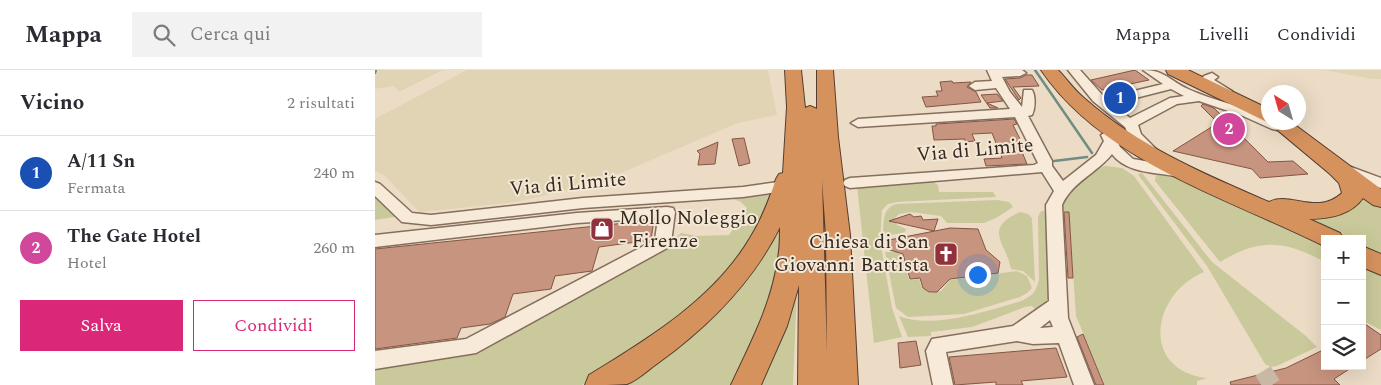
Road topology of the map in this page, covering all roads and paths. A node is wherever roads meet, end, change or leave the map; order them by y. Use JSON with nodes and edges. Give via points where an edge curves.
{"nodes":[{"id":1,"x":784,"y":70,"type":"edge"},
{"id":2,"x":840,"y":70,"type":"edge"},
{"id":3,"x":1049,"y":70,"type":"edge"},
{"id":4,"x":1093,"y":70,"type":"edge"},
{"id":5,"x":1149,"y":70,"type":"edge"},
{"id":6,"x":1155,"y":70,"type":"edge"},
{"id":7,"x":809,"y":71,"type":"edge"},
{"id":8,"x":1076,"y":72,"type":"edge"},
{"id":9,"x":1020,"y":73,"type":"dead end"},
{"id":10,"x":995,"y":76,"type":"edge"},
{"id":11,"x":1177,"y":76,"type":"edge"},
{"id":12,"x":975,"y":86,"type":"dead end"},
{"id":13,"x":1028,"y":93,"type":"dead end"},
{"id":14,"x":1207,"y":93,"type":"junction"},
{"id":15,"x":1100,"y":100,"type":"junction"},
{"id":16,"x":1240,"y":101,"type":"junction"},
{"id":17,"x":1019,"y":112,"type":"junction"},
{"id":18,"x":1261,"y":113,"type":"edge"},
{"id":19,"x":795,"y":121,"type":"junction"},
{"id":20,"x":858,"y":123,"type":"dead end"},
{"id":21,"x":1131,"y":125,"type":"junction"},
{"id":22,"x":1289,"y":130,"type":"edge"},
{"id":23,"x":1108,"y":133,"type":"junction"},
{"id":24,"x":1298,"y":137,"type":"junction"},
{"id":25,"x":793,"y":154,"type":"junction"},
{"id":26,"x":1324,"y":156,"type":"junction"},
{"id":27,"x":1158,"y":157,"type":"junction"},
{"id":28,"x":1130,"y":164,"type":"junction"},
{"id":29,"x":1043,"y":166,"type":"junction"},
{"id":30,"x":1082,"y":173,"type":"junction"},
{"id":31,"x":850,"y":183,"type":"dead end"},
{"id":32,"x":1381,"y":183,"type":"edge"},
{"id":33,"x":375,"y":187,"type":"edge"},
{"id":34,"x":778,"y":187,"type":"dead end"},
{"id":35,"x":1215,"y":187,"type":"junction"},
{"id":36,"x":1062,"y":190,"type":"junction"},
{"id":37,"x":1381,"y":200,"type":"edge"},
{"id":38,"x":580,"y":210,"type":"junction"},
{"id":39,"x":1299,"y":224,"type":"junction"},
{"id":40,"x":838,"y":235,"type":"junction"},
{"id":41,"x":1322,"y":235,"type":"edge"},
{"id":42,"x":1329,"y":235,"type":"edge"},
{"id":43,"x":375,"y":240,"type":"edge"},
{"id":44,"x":1366,"y":252,"type":"edge"},
{"id":45,"x":1366,"y":259,"type":"edge"},
{"id":46,"x":1381,"y":260,"type":"edge"},
{"id":47,"x":1381,"y":268,"type":"edge"},
{"id":48,"x":1058,"y":305,"type":"junction"},
{"id":49,"x":842,"y":309,"type":"junction"},
{"id":50,"x":1017,"y":333,"type":"junction"},
{"id":51,"x":1064,"y":335,"type":"junction"},
{"id":52,"x":375,"y":360,"type":"edge"},
{"id":53,"x":600,"y":385,"type":"edge"},
{"id":54,"x":746,"y":385,"type":"edge"},
{"id":55,"x":813,"y":385,"type":"edge"},
{"id":56,"x":843,"y":385,"type":"edge"},
{"id":57,"x":850,"y":385,"type":"edge"},
{"id":58,"x":943,"y":385,"type":"edge"},
{"id":59,"x":1084,"y":385,"type":"edge"}],
"edges":[{"from":1,"to":19,"type":"highway"},
{"from":2,"to":40,"type":"highway"},
{"from":3,"to":15,"type":"street"},
{"from":3,"to":23,"type":"highway"},
{"from":4,"to":8,"type":"street"},
{"from":5,"to":11,"type":"street"},
{"from":6,"to":14,"type":"street"},
{"from":7,"to":19,"type":"highway","via":[[796,107]]},
{"from":7,"to":40,"type":"highway","via":[[828,136]]},
{"from":7,"to":55,"type":"highway"},
{"from":8,"to":15,"type":"street"},
{"from":9,"to":10,"type":"street"},
{"from":10,"to":12,"type":"street"},
{"from":10,"to":17,"type":"street","name":"Via di Limite"},
{"from":11,"to":14,"type":"highway"},
{"from":11,"to":15,"type":"street"},
{"from":11,"to":16,"type":"street","via":[[1212,77],[1208,78],[1209,82]]},
{"from":13,"to":17,"type":"street","via":[[1027,112]]},
{"from":14,"to":16,"type":"highway"},
{"from":14,"to":21,"type":"street","via":[[1174,100]]},
{"from":14,"to":24,"type":"street"},
{"from":15,"to":21,"type":"street"},
{"from":16,"to":18,"type":"highway"},
{"from":17,"to":20,"type":"street","name":"Via di Limite"},
{"from":17,"to":29,"type":"street","name":"Via di Limite","via":[[1045,161]]},
{"from":19,"to":25,"type":"highway"},
{"from":21,"to":27,"type":"street","via":[[1135,136]]},
{"from":22,"to":24,"type":"highway"},
{"from":23,"to":27,"type":"highway"},
{"from":23,"to":28,"type":"street","via":[[1117,153]]},
{"from":23,"to":30,"type":"street","via":[[1105,153]]},
{"from":24,"to":26,"type":"highway"},
{"from":24,"to":32,"type":"street","via":[[1360,177]]},
{"from":25,"to":53,"type":"highway","via":[[773,220],[732,281],[658,348]]},
{"from":25,"to":54,"type":"highway","via":[[793,239],[785,288],[773,326]]},
{"from":26,"to":35,"type":"highway","via":[[1353,189],[1354,195],[1347,203],[1335,209],[1281,207]]},
{"from":26,"to":37,"type":"highway"},
{"from":27,"to":35,"type":"highway"},
{"from":28,"to":30,"type":"street","via":[[1105,163]]},
{"from":28,"to":35,"type":"street","via":[[1169,169]]},
{"from":29,"to":31,"type":"street","name":"Via di Limite"},
{"from":29,"to":36,"type":"street"},
{"from":30,"to":36,"type":"street"},
{"from":33,"to":38,"type":"street","name":"Via di Limite","via":[[408,218],[416,219]]},
{"from":34,"to":38,"type":"street","name":"Via di Limite"},
{"from":35,"to":39,"type":"highway"},
{"from":36,"to":48,"type":"street","via":[[1054,204]]},
{"from":38,"to":43,"type":"street"},
{"from":38,"to":52,"type":"street","via":[[667,212],[663,243],[469,347]]},
{"from":39,"to":41,"type":"highway"},
{"from":39,"to":42,"type":"highway"},
{"from":40,"to":49,"type":"highway"},
{"from":44,"to":46,"type":"highway"},
{"from":45,"to":47,"type":"highway"},
{"from":48,"to":50,"type":"street"},
{"from":48,"to":51,"type":"street"},
{"from":49,"to":56,"type":"highway"},
{"from":49,"to":57,"type":"highway"},
{"from":50,"to":51,"type":"street"},
{"from":50,"to":58,"type":"street","via":[[939,345],[936,351]]},
{"from":51,"to":59,"type":"street"}]}
